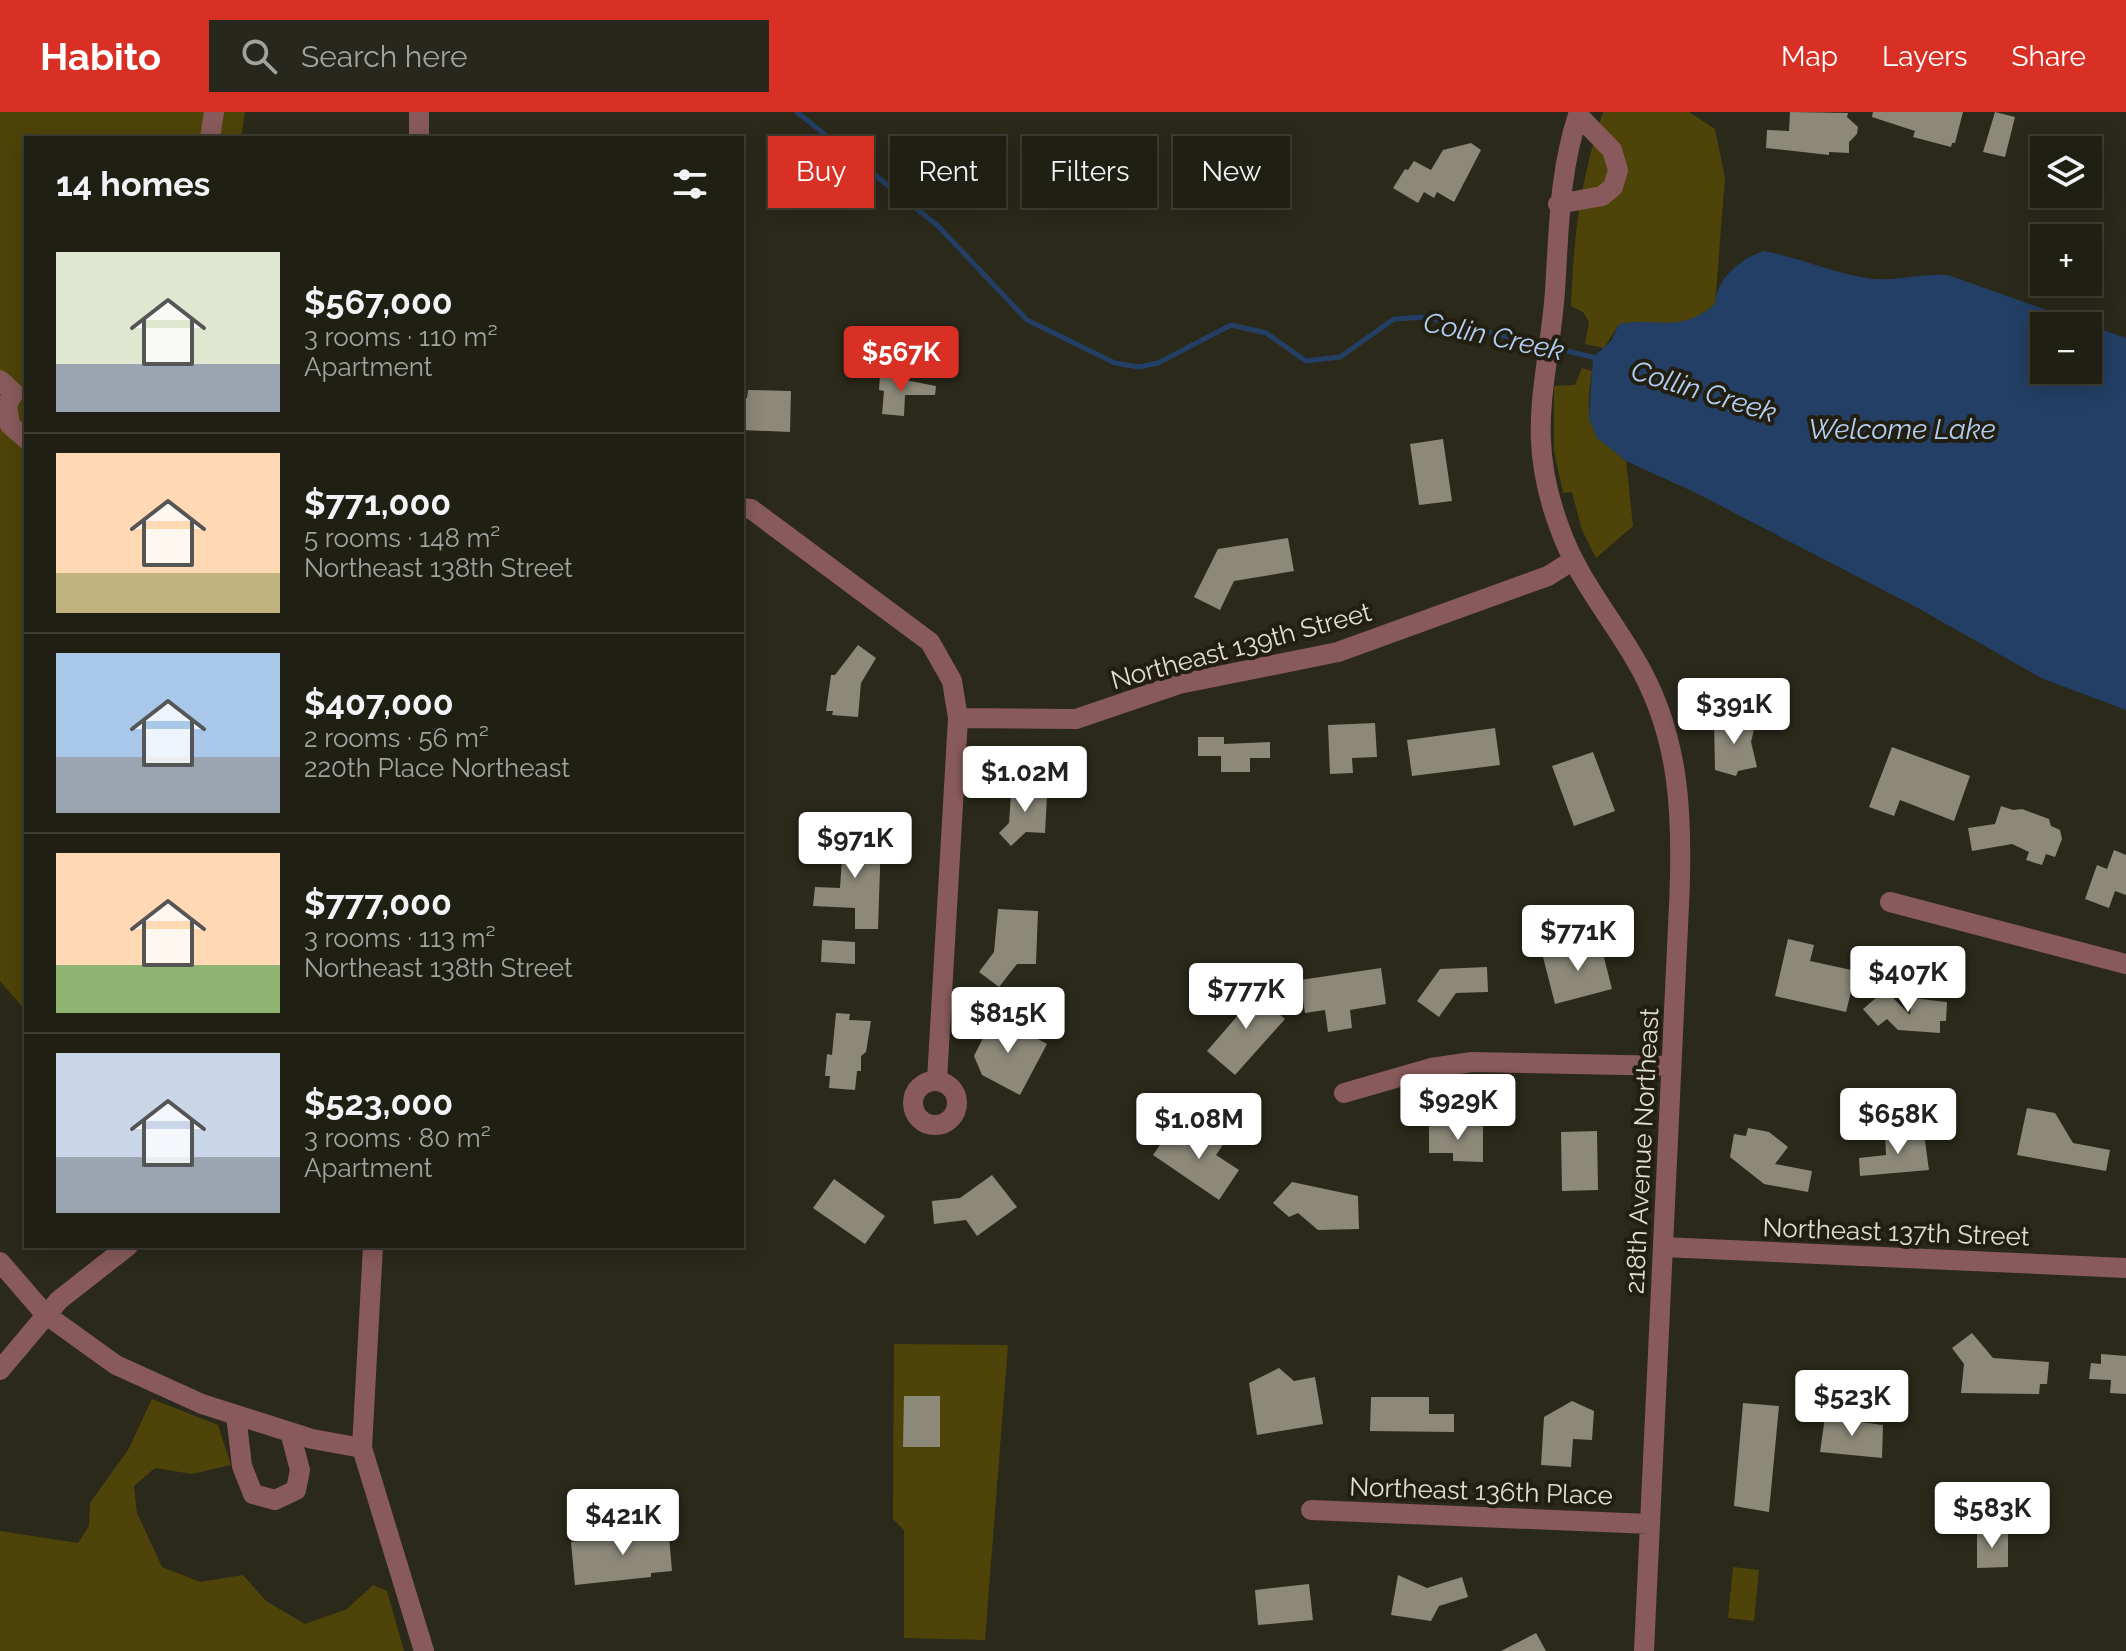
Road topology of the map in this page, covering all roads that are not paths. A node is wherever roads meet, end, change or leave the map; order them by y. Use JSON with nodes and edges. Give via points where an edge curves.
{"nodes":[{"id":1,"x":214,"y":112,"type":"edge"},
{"id":2,"x":419,"y":112,"type":"edge"},
{"id":3,"x":1579,"y":113,"type":"edge"},
{"id":4,"x":210,"y":136,"type":"edge"},
{"id":5,"x":419,"y":136,"type":"edge"},
{"id":6,"x":1558,"y":204,"type":"junction"},
{"id":7,"x":0,"y":380,"type":"edge"},
{"id":8,"x":24,"y":437,"type":"edge"},
{"id":9,"x":744,"y":508,"type":"edge"},
{"id":10,"x":1572,"y":561,"type":"junction"},
{"id":11,"x":958,"y":718,"type":"junction"},
{"id":12,"x":1890,"y":902,"type":"dead end"},
{"id":13,"x":2126,"y":964,"type":"edge"},
{"id":14,"x":1671,"y":1066,"type":"junction"},
{"id":15,"x":937,"y":1080,"type":"dead end"},
{"id":16,"x":1344,"y":1093,"type":"dead end"},
{"id":17,"x":1663,"y":1247,"type":"junction"},
{"id":18,"x":126,"y":1248,"type":"edge"},
{"id":19,"x":373,"y":1248,"type":"edge"},
{"id":20,"x":0,"y":1262,"type":"edge"},
{"id":21,"x":2126,"y":1268,"type":"edge"},
{"id":22,"x":45,"y":1314,"type":"junction"},
{"id":23,"x":0,"y":1370,"type":"edge"},
{"id":24,"x":236,"y":1415,"type":"junction"},
{"id":25,"x":290,"y":1432,"type":"junction"},
{"id":26,"x":362,"y":1448,"type":"junction"},
{"id":27,"x":1311,"y":1510,"type":"dead end"},
{"id":28,"x":1650,"y":1524,"type":"junction"},
{"id":29,"x":424,"y":1651,"type":"edge"},
{"id":30,"x":1644,"y":1651,"type":"edge"}],
"edges":[{"from":1,"to":4,"type":"street"},
{"from":2,"to":5,"type":"street"},
{"from":3,"to":6,"type":"street","name":"218th Avenue Northeast"},
{"from":3,"to":6,"type":"street","via":[[1612,150],[1618,170],[1613,187],[1602,196]]},
{"from":6,"to":10,"type":"street","name":"218th Avenue Northeast","via":[[1539,431],[1544,477]]},
{"from":7,"to":8,"type":"street","via":[[14,393],[7,404],[10,425]]},
{"from":9,"to":11,"type":"street","via":[[930,642],[952,681]]},
{"from":10,"to":11,"type":"street","name":"Northeast 139th Street","via":[[1548,576],[1338,652],[1179,684],[1076,719]]},
{"from":10,"to":14,"type":"street","name":"218th Avenue Northeast","via":[[1650,687],[1676,763],[1681,851]]},
{"from":11,"to":15,"type":"street"},
{"from":12,"to":13,"type":"street"},
{"from":14,"to":16,"type":"street","via":[[1472,1062]]},
{"from":14,"to":17,"type":"street","name":"218th Avenue Northeast"},
{"from":17,"to":21,"type":"street","name":"Northeast 137th Street"},
{"from":17,"to":28,"type":"street","name":"218th Avenue Northeast"},
{"from":18,"to":22,"type":"street"},
{"from":19,"to":26,"type":"street"},
{"from":20,"to":22,"type":"street"},
{"from":22,"to":23,"type":"street"},
{"from":22,"to":24,"type":"street","via":[[116,1365]]},
{"from":24,"to":25,"type":"street"},
{"from":24,"to":25,"type":"street","via":[[242,1466],[253,1494],[275,1500],[296,1490],[300,1470]]},
{"from":25,"to":26,"type":"street"},
{"from":26,"to":29,"type":"street"},
{"from":27,"to":28,"type":"street","name":"Northeast 136th Place"},
{"from":28,"to":30,"type":"street","name":"218th Avenue Northeast"}]}
